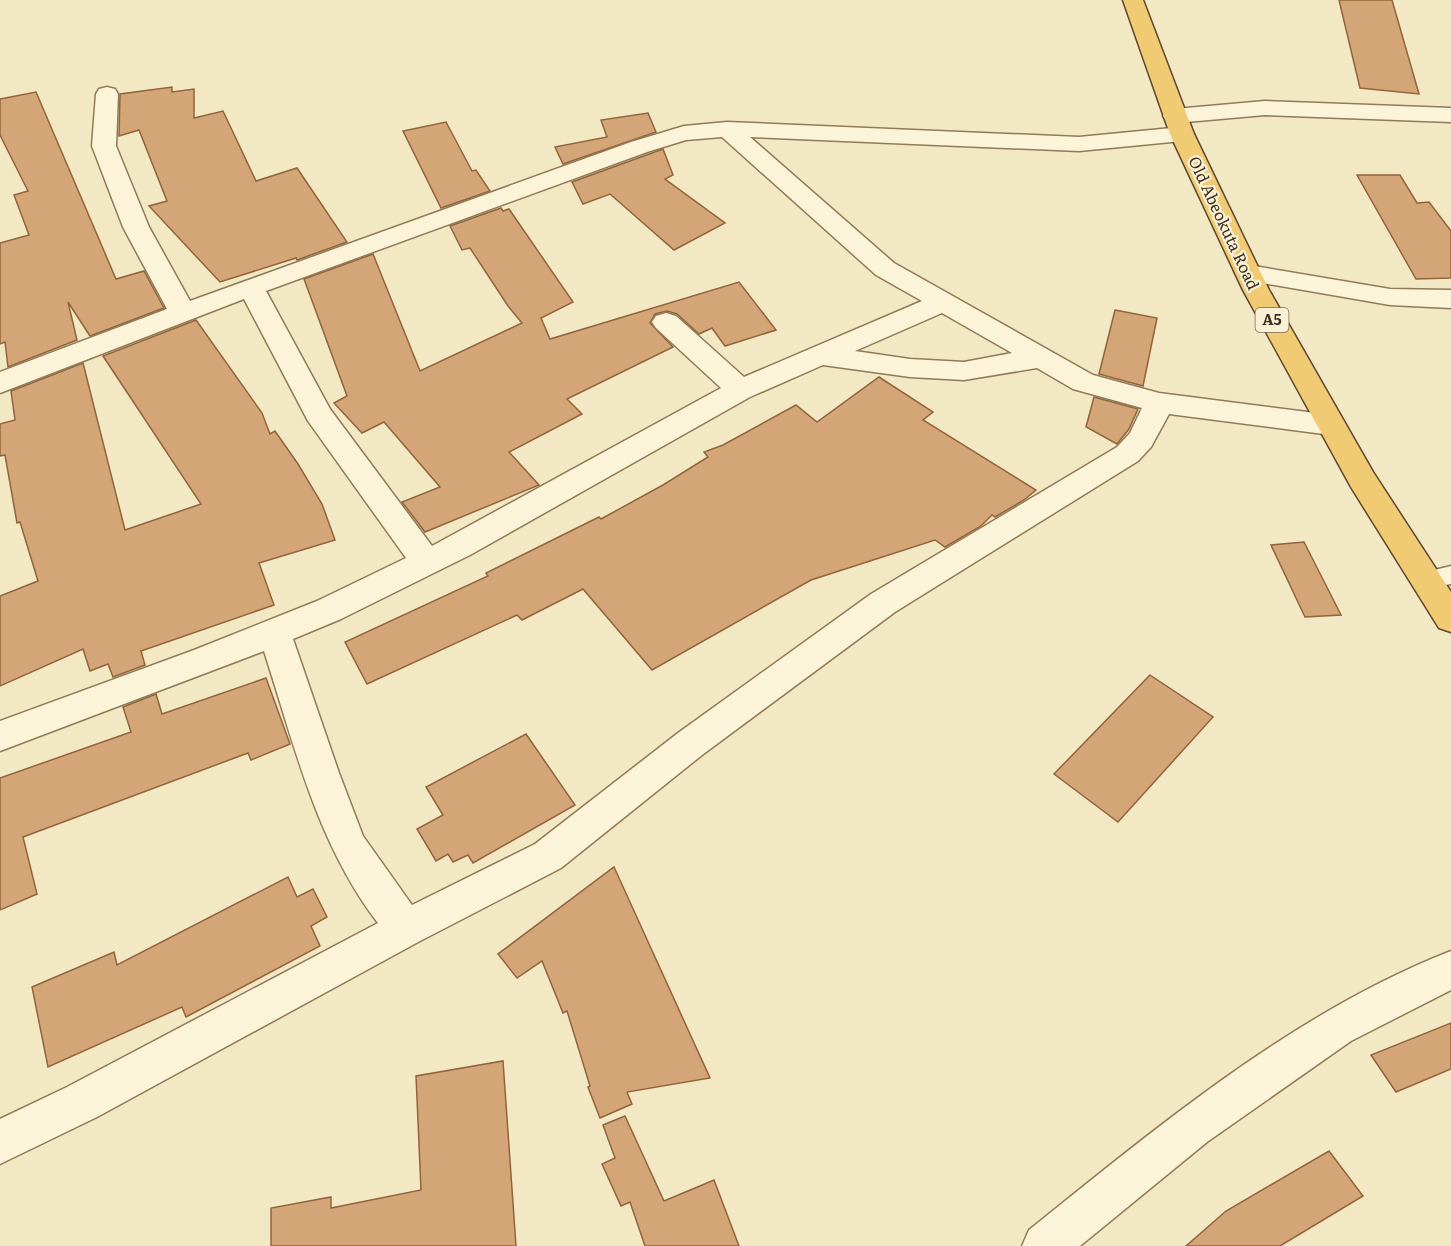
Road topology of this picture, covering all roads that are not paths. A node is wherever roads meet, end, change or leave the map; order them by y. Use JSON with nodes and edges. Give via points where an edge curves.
{"nodes":[{"id":1,"x":1133,"y":0,"type":"edge"},
{"id":2,"x":107,"y":94,"type":"dead end"},
{"id":3,"x":1451,"y":115,"type":"edge"},
{"id":4,"x":1179,"y":125,"type":"junction"},
{"id":5,"x":727,"y":129,"type":"junction"},
{"id":6,"x":1248,"y":273,"type":"junction"},
{"id":7,"x":252,"y":287,"type":"junction"},
{"id":8,"x":1451,"y":299,"type":"edge"},
{"id":9,"x":942,"y":303,"type":"junction"},
{"id":10,"x":183,"y":313,"type":"junction"},
{"id":11,"x":666,"y":322,"type":"dead end"},
{"id":12,"x":894,"y":323,"type":"junction"},
{"id":13,"x":818,"y":355,"type":"junction"},
{"id":14,"x":1039,"y":358,"type":"junction"},
{"id":15,"x":910,"y":368,"type":"junction"},
{"id":16,"x":0,"y":382,"type":"edge"},
{"id":17,"x":740,"y":390,"type":"junction"},
{"id":18,"x":1159,"y":403,"type":"junction"},
{"id":19,"x":1331,"y":425,"type":"junction"},
{"id":20,"x":427,"y":563,"type":"junction"},
{"id":21,"x":1439,"y":578,"type":"edge"},
{"id":22,"x":1451,"y":619,"type":"edge"},
{"id":23,"x":274,"y":632,"type":"junction"},
{"id":24,"x":0,"y":736,"type":"edge"},
{"id":25,"x":406,"y":928,"type":"junction"},
{"id":26,"x":1451,"y":970,"type":"edge"},
{"id":27,"x":0,"y":1142,"type":"edge"},
{"id":28,"x":1045,"y":1246,"type":"edge"}],
"edges":[{"from":1,"to":4,"type":"highway","name":"Old Abeokuta Road","number":"A5"},
{"from":2,"to":10,"type":"street","via":[[104,146],[136,227]]},
{"from":3,"to":4,"type":"street","via":[[1265,108]]},
{"from":4,"to":5,"type":"street","via":[[1078,144]]},
{"from":4,"to":6,"type":"highway","name":"Old Abeokuta Road","number":"A5"},
{"from":5,"to":7,"type":"street","via":[[684,133],[639,147]]},
{"from":5,"to":9,"type":"street","via":[[885,269]]},
{"from":6,"to":8,"type":"street","via":[[1390,297]]},
{"from":6,"to":19,"type":"highway","name":"Old Abeokuta Road","number":"A5"},
{"from":7,"to":10,"type":"street"},
{"from":7,"to":20,"type":"street","via":[[318,414]]},
{"from":9,"to":12,"type":"street"},
{"from":9,"to":14,"type":"street"},
{"from":10,"to":16,"type":"street"},
{"from":11,"to":17,"type":"street"},
{"from":12,"to":13,"type":"street"},
{"from":12,"to":15,"type":"street"},
{"from":13,"to":15,"type":"street"},
{"from":13,"to":17,"type":"street"},
{"from":14,"to":15,"type":"street","via":[[964,371]]},
{"from":14,"to":18,"type":"street","via":[[1083,382]]},
{"from":17,"to":20,"type":"street"},
{"from":18,"to":19,"type":"street"},
{"from":18,"to":25,"type":"street","via":[[1142,441],[1123,458],[884,603],[690,744],[548,856]]},
{"from":19,"to":21,"type":"highway","name":"Old Abeokuta Road","number":"A5","via":[[1362,479]]},
{"from":20,"to":23,"type":"street"},
{"from":21,"to":22,"type":"highway","name":"Old Abeokuta Road","number":"A5"},
{"from":23,"to":24,"type":"street"},
{"from":23,"to":25,"type":"street","via":[[348,844]]},
{"from":25,"to":27,"type":"street"},
{"from":26,"to":28,"type":"street","via":[[1337,1027],[1192,1127]]}]}
